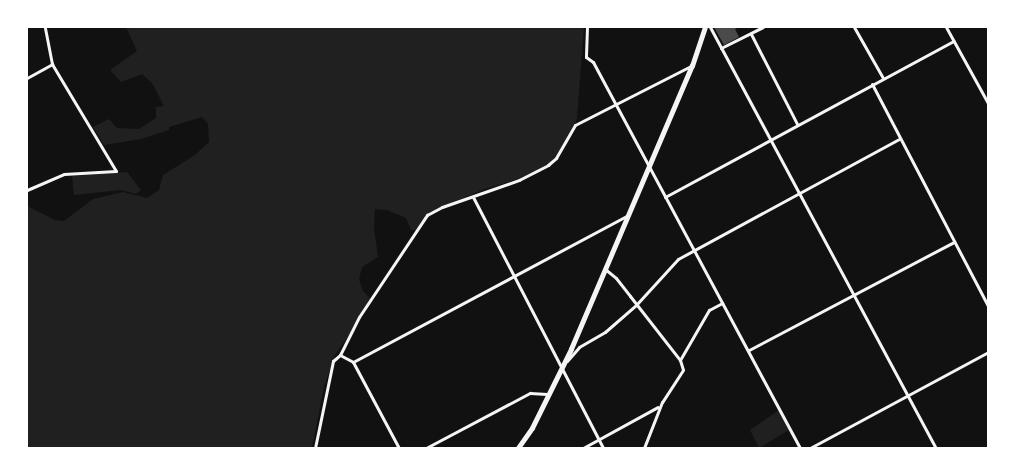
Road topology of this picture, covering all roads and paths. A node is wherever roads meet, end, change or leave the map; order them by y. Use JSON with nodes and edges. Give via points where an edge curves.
{"nodes":[{"id":1,"x":45,"y":27,"type":"edge"},
{"id":2,"x":587,"y":27,"type":"edge"},
{"id":3,"x":705,"y":27,"type":"edge"},
{"id":4,"x":710,"y":27,"type":"edge"},
{"id":5,"x":763,"y":27,"type":"edge"},
{"id":6,"x":854,"y":27,"type":"edge"},
{"id":7,"x":946,"y":27,"type":"edge"},
{"id":8,"x":751,"y":34,"type":"junction"},
{"id":9,"x":954,"y":41,"type":"junction"},
{"id":10,"x":721,"y":48,"type":"junction"},
{"id":11,"x":52,"y":64,"type":"junction"},
{"id":12,"x":692,"y":66,"type":"junction"},
{"id":13,"x":27,"y":78,"type":"edge"},
{"id":14,"x":883,"y":78,"type":"junction"},
{"id":15,"x":872,"y":84,"type":"junction"},
{"id":16,"x":988,"y":103,"type":"edge"},
{"id":17,"x":616,"y":105,"type":"junction"},
{"id":18,"x":797,"y":124,"type":"junction"},
{"id":19,"x":770,"y":139,"type":"junction"},
{"id":20,"x":899,"y":139,"type":"junction"},
{"id":21,"x":648,"y":166,"type":"junction"},
{"id":22,"x":27,"y":190,"type":"edge"},
{"id":23,"x":798,"y":193,"type":"junction"},
{"id":24,"x":472,"y":197,"type":"junction"},
{"id":25,"x":665,"y":197,"type":"junction"},
{"id":26,"x":626,"y":216,"type":"junction"},
{"id":27,"x":954,"y":242,"type":"junction"},
{"id":28,"x":693,"y":249,"type":"junction"},
{"id":29,"x":604,"y":268,"type":"junction"},
{"id":30,"x":514,"y":278,"type":"junction"},
{"id":31,"x":853,"y":295,"type":"junction"},
{"id":32,"x":722,"y":303,"type":"junction"},
{"id":33,"x":636,"y":305,"type":"junction"},
{"id":34,"x":988,"y":306,"type":"edge"},
{"id":35,"x":749,"y":350,"type":"junction"},
{"id":36,"x":988,"y":352,"type":"edge"},
{"id":37,"x":340,"y":355,"type":"junction"},
{"id":38,"x":680,"y":360,"type":"junction"},
{"id":39,"x":353,"y":362,"type":"junction"},
{"id":40,"x":562,"y":366,"type":"junction"},
{"id":41,"x":547,"y":394,"type":"junction"},
{"id":42,"x":907,"y":395,"type":"junction"},
{"id":43,"x":660,"y":406,"type":"junction"},
{"id":44,"x":598,"y":440,"type":"junction"},
{"id":45,"x":315,"y":448,"type":"edge"},
{"id":46,"x":399,"y":448,"type":"edge"},
{"id":47,"x":426,"y":448,"type":"edge"},
{"id":48,"x":518,"y":448,"type":"edge"},
{"id":49,"x":583,"y":448,"type":"edge"},
{"id":50,"x":603,"y":448,"type":"edge"},
{"id":51,"x":644,"y":448,"type":"edge"},
{"id":52,"x":800,"y":448,"type":"edge"},
{"id":53,"x":810,"y":448,"type":"edge"},
{"id":54,"x":936,"y":448,"type":"edge"}],
"edges":[{"from":1,"to":11,"type":"street"},
{"from":2,"to":17,"type":"street","via":[[586,57],[594,62]]},
{"from":3,"to":12,"type":"main road"},
{"from":4,"to":10,"type":"street"},
{"from":5,"to":8,"type":"street"},
{"from":6,"to":14,"type":"street"},
{"from":7,"to":9,"type":"street"},
{"from":8,"to":10,"type":"street"},
{"from":8,"to":18,"type":"street"},
{"from":9,"to":14,"type":"street"},
{"from":9,"to":16,"type":"street"},
{"from":10,"to":19,"type":"street"},
{"from":11,"to":13,"type":"street"},
{"from":11,"to":22,"type":"street","via":[[116,171],[64,174]]},
{"from":12,"to":17,"type":"street"},
{"from":12,"to":21,"type":"main road"},
{"from":14,"to":15,"type":"street"},
{"from":15,"to":18,"type":"street"},
{"from":15,"to":20,"type":"street"},
{"from":17,"to":21,"type":"street"},
{"from":17,"to":24,"type":"street","via":[[575,125],[548,165]]},
{"from":18,"to":19,"type":"street"},
{"from":19,"to":23,"type":"street"},
{"from":19,"to":25,"type":"street"},
{"from":20,"to":23,"type":"street"},
{"from":20,"to":27,"type":"street"},
{"from":21,"to":25,"type":"street"},
{"from":21,"to":26,"type":"main road"},
{"from":23,"to":28,"type":"street"},
{"from":23,"to":31,"type":"street"},
{"from":24,"to":30,"type":"street"},
{"from":24,"to":37,"type":"street","via":[[427,215],[359,317]]},
{"from":25,"to":28,"type":"street"},
{"from":26,"to":29,"type":"main road"},
{"from":26,"to":30,"type":"street"},
{"from":27,"to":31,"type":"street"},
{"from":27,"to":34,"type":"street"},
{"from":28,"to":32,"type":"street"},
{"from":28,"to":33,"type":"street","via":[[671,266]]},
{"from":29,"to":33,"type":"street"},
{"from":29,"to":40,"type":"main road"},
{"from":30,"to":39,"type":"street"},
{"from":30,"to":40,"type":"street"},
{"from":31,"to":35,"type":"street"},
{"from":31,"to":42,"type":"street"},
{"from":32,"to":35,"type":"street"},
{"from":32,"to":38,"type":"street","via":[[710,310]]},
{"from":33,"to":38,"type":"street"},
{"from":33,"to":40,"type":"street","via":[[605,332],[579,347]]},
{"from":35,"to":52,"type":"street"},
{"from":36,"to":42,"type":"street"},
{"from":37,"to":39,"type":"street"},
{"from":37,"to":45,"type":"street","via":[[333,361]]},
{"from":38,"to":43,"type":"street","via":[[683,370]]},
{"from":39,"to":46,"type":"street"},
{"from":40,"to":41,"type":"main road"},
{"from":40,"to":44,"type":"street"},
{"from":41,"to":47,"type":"street","via":[[530,393]]},
{"from":41,"to":48,"type":"main road"},
{"from":42,"to":53,"type":"street"},
{"from":42,"to":54,"type":"street"},
{"from":43,"to":44,"type":"street"},
{"from":43,"to":51,"type":"street"},
{"from":44,"to":49,"type":"street"},
{"from":44,"to":50,"type":"street"}]}
